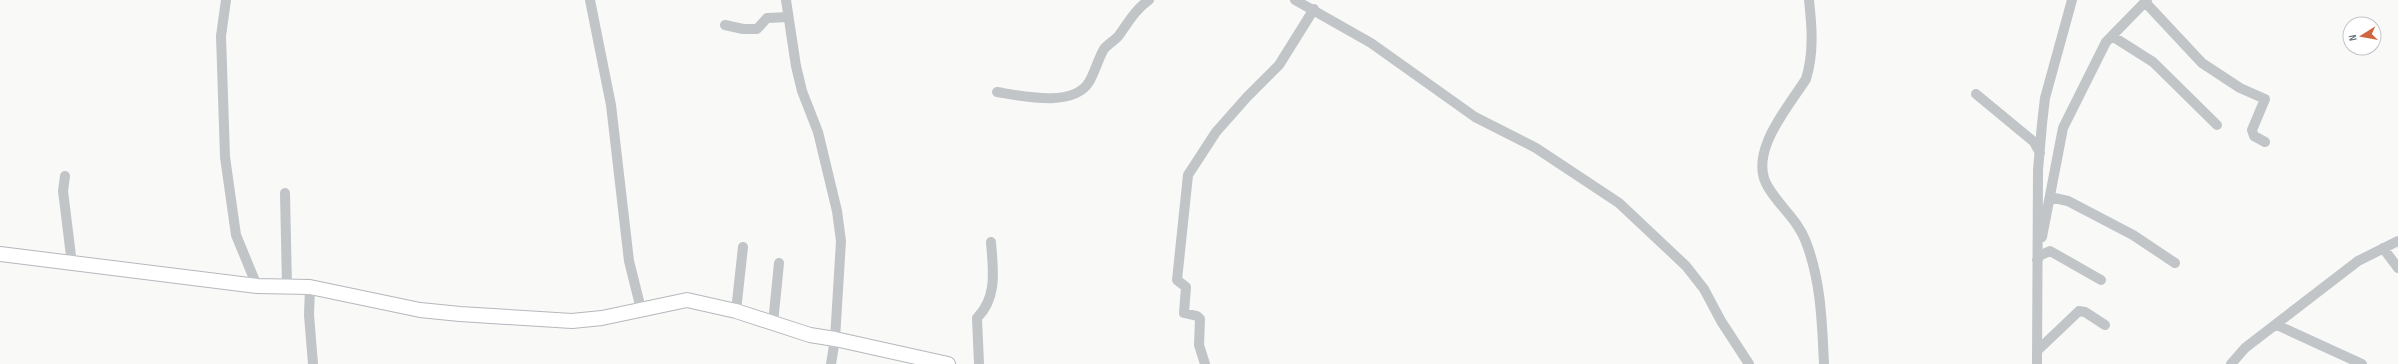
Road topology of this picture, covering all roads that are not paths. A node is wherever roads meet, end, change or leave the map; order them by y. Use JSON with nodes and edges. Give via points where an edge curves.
{"nodes":[{"id":1,"x":226,"y":0,"type":"edge"},
{"id":2,"x":590,"y":0,"type":"edge"},
{"id":3,"x":786,"y":0,"type":"edge"},
{"id":4,"x":1149,"y":0,"type":"edge"},
{"id":5,"x":1295,"y":0,"type":"edge"},
{"id":6,"x":1809,"y":0,"type":"edge"},
{"id":7,"x":2072,"y":0,"type":"edge"},
{"id":8,"x":2146,"y":1,"type":"edge"},
{"id":9,"x":1314,"y":9,"type":"junction"},
{"id":10,"x":788,"y":17,"type":"junction"},
{"id":11,"x":725,"y":25,"type":"dead end"},
{"id":12,"x":2112,"y":36,"type":"junction"},
{"id":13,"x":997,"y":92,"type":"dead end"},
{"id":14,"x":1976,"y":94,"type":"dead end"},
{"id":15,"x":2217,"y":125,"type":"dead end"},
{"id":16,"x":2265,"y":142,"type":"dead end"},
{"id":17,"x":2040,"y":153,"type":"junction"},
{"id":18,"x":65,"y":176,"type":"dead end"},
{"id":19,"x":285,"y":193,"type":"dead end"},
{"id":20,"x":2050,"y":197,"type":"junction"},
{"id":21,"x":2398,"y":241,"type":"edge"},
{"id":22,"x":991,"y":242,"type":"dead end"},
{"id":23,"x":743,"y":247,"type":"dead end"},
{"id":24,"x":2383,"y":248,"type":"junction"},
{"id":25,"x":2037,"y":249,"type":"junction"},
{"id":26,"x":0,"y":254,"type":"edge"},
{"id":27,"x":2037,"y":260,"type":"junction"},
{"id":28,"x":779,"y":263,"type":"dead end"},
{"id":29,"x":2174,"y":263,"type":"dead end"},
{"id":30,"x":72,"y":264,"type":"junction"},
{"id":31,"x":2398,"y":268,"type":"edge"},
{"id":32,"x":2100,"y":280,"type":"dead end"},
{"id":33,"x":257,"y":286,"type":"junction"},
{"id":34,"x":286,"y":287,"type":"junction"},
{"id":35,"x":310,"y":287,"type":"junction"},
{"id":36,"x":641,"y":309,"type":"junction"},
{"id":37,"x":736,"y":311,"type":"junction"},
{"id":38,"x":773,"y":323,"type":"junction"},
{"id":39,"x":2105,"y":325,"type":"dead end"},
{"id":40,"x":2277,"y":325,"type":"junction"},
{"id":41,"x":836,"y":338,"type":"junction"},
{"id":42,"x":2037,"y":352,"type":"junction"},
{"id":43,"x":313,"y":364,"type":"edge"},
{"id":44,"x":831,"y":364,"type":"edge"},
{"id":45,"x":948,"y":364,"type":"edge"},
{"id":46,"x":979,"y":364,"type":"edge"},
{"id":47,"x":1205,"y":364,"type":"edge"},
{"id":48,"x":1749,"y":364,"type":"edge"},
{"id":49,"x":1824,"y":364,"type":"edge"},
{"id":50,"x":2037,"y":364,"type":"edge"},
{"id":51,"x":2231,"y":364,"type":"edge"},
{"id":52,"x":2362,"y":364,"type":"edge"}],
"edges":[{"from":1,"to":33,"type":"street","via":[[221,36],[225,156],[236,235]]},
{"from":2,"to":36,"type":"street","via":[[611,105],[629,261]]},
{"from":3,"to":10,"type":"street"},
{"from":4,"to":13,"type":"street","via":[[1133,14],[1116,40],[1104,49],[1089,82],[1079,92],[1065,97],[1045,98]]},
{"from":5,"to":9,"type":"street"},
{"from":6,"to":49,"type":"street","via":[[1812,52],[1809,70],[1806,79],[1770,134],[1763,175],[1778,201],[1797,222],[1806,241],[1819,284]]},
{"from":7,"to":17,"type":"street","via":[[2045,98]]},
{"from":8,"to":12,"type":"street"},
{"from":8,"to":16,"type":"street","via":[[2202,63],[2240,88],[2265,98],[2252,130],[2254,136]]},
{"from":9,"to":47,"type":"street","via":[[1279,65],[1216,132],[1188,176],[1177,280],[1186,287],[1184,313],[1200,319],[1199,345]]},
{"from":9,"to":48,"type":"street","via":[[1371,43],[1475,117],[1536,148],[1619,203],[1686,266],[1704,289]]},
{"from":10,"to":11,"type":"street","via":[[765,19],[757,29]]},
{"from":10,"to":41,"type":"street","via":[[801,85],[818,132],[837,211],[841,241]]},
{"from":12,"to":15,"type":"street","via":[[2153,62]]},
{"from":12,"to":20,"type":"street","via":[[2094,63],[2063,128]]},
{"from":14,"to":17,"type":"street","via":[[2034,142]]},
{"from":17,"to":25,"type":"street"},
{"from":18,"to":30,"type":"street","via":[[63,191]]},
{"from":19,"to":34,"type":"street"},
{"from":20,"to":25,"type":"street","via":[[2042,239]]},
{"from":20,"to":29,"type":"street","via":[[2068,201],[2133,235]]},
{"from":21,"to":24,"type":"street"},
{"from":22,"to":46,"type":"street","via":[[994,279],[985,310],[977,318]]},
{"from":23,"to":37,"type":"street"},
{"from":24,"to":31,"type":"street"},
{"from":24,"to":40,"type":"street","via":[[2358,261]]},
{"from":25,"to":27,"type":"street"},
{"from":26,"to":30,"type":"street"},
{"from":27,"to":32,"type":"street","via":[[2050,251]]},
{"from":27,"to":42,"type":"street"},
{"from":28,"to":38,"type":"street"},
{"from":30,"to":33,"type":"street"},
{"from":33,"to":34,"type":"street"},
{"from":34,"to":35,"type":"street"},
{"from":35,"to":36,"type":"street","via":[[420,310],[500,317],[572,320],[602,318]]},
{"from":35,"to":43,"type":"street","via":[[309,315]]},
{"from":36,"to":37,"type":"street","via":[[687,300]]},
{"from":37,"to":38,"type":"street"},
{"from":38,"to":41,"type":"street","via":[[810,335]]},
{"from":39,"to":42,"type":"street","via":[[2079,311]]},
{"from":40,"to":51,"type":"street","via":[[2245,348]]},
{"from":40,"to":52,"type":"street"},
{"from":41,"to":44,"type":"street"},
{"from":41,"to":45,"type":"street"},
{"from":42,"to":50,"type":"street"}]}
